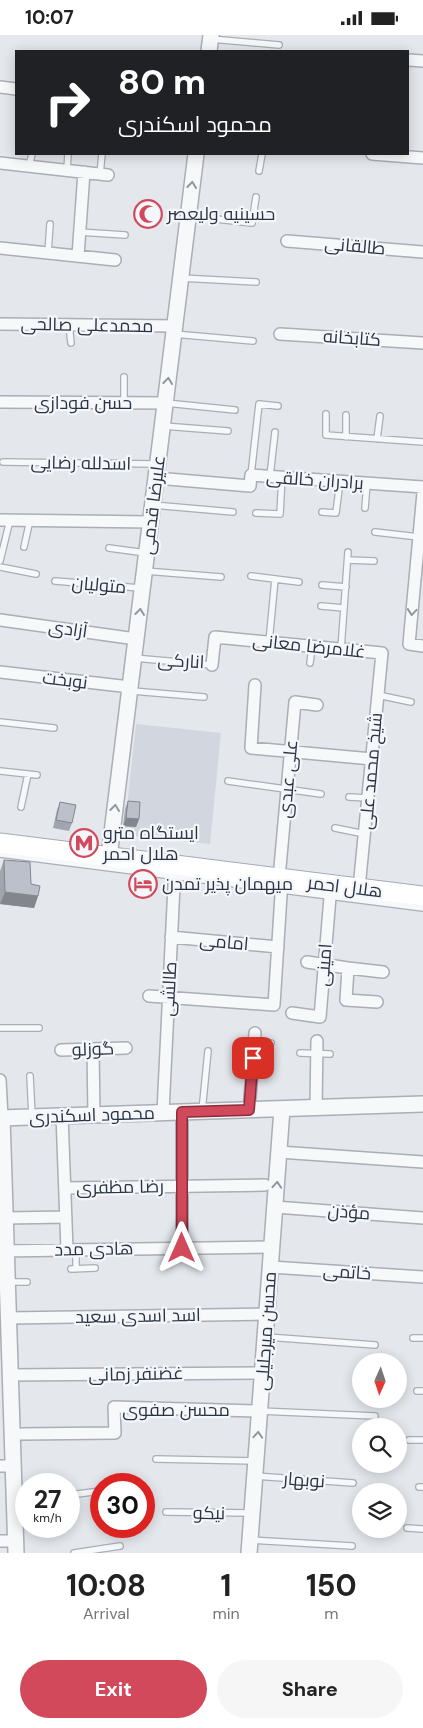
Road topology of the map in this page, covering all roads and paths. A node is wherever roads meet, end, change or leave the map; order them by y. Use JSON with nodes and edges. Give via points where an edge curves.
{"nodes":[{"id":1,"x":210,"y":42,"type":"edge"},
{"id":2,"x":279,"y":45,"type":"dead end"},
{"id":3,"x":409,"y":60,"type":"edge"},
{"id":4,"x":423,"y":61,"type":"edge"},
{"id":5,"x":0,"y":87,"type":"edge"},
{"id":6,"x":15,"y":89,"type":"edge"},
{"id":7,"x":32,"y":155,"type":"edge"},
{"id":8,"x":68,"y":155,"type":"edge"},
{"id":9,"x":102,"y":155,"type":"edge"},
{"id":10,"x":196,"y":155,"type":"edge"},
{"id":11,"x":262,"y":155,"type":"edge"},
{"id":12,"x":385,"y":155,"type":"edge"},
{"id":13,"x":423,"y":158,"type":"edge"},
{"id":14,"x":0,"y":163,"type":"edge"},
{"id":15,"x":29,"y":166,"type":"junction"},
{"id":16,"x":67,"y":170,"type":"junction"},
{"id":17,"x":259,"y":171,"type":"dead end"},
{"id":18,"x":84,"y":172,"type":"junction"},
{"id":19,"x":104,"y":174,"type":"joint"},
{"id":20,"x":256,"y":197,"type":"dead end"},
{"id":21,"x":189,"y":216,"type":"junction"},
{"id":22,"x":50,"y":224,"type":"dead end"},
{"id":23,"x":79,"y":232,"type":"junction"},
{"id":24,"x":125,"y":235,"type":"dead end"},
{"id":25,"x":287,"y":241,"type":"dead end"},
{"id":26,"x":0,"y":248,"type":"edge"},
{"id":27,"x":423,"y":252,"type":"edge"},
{"id":28,"x":48,"y":253,"type":"junction"},
{"id":29,"x":78,"y":256,"type":"junction"},
{"id":30,"x":115,"y":260,"type":"dead end"},
{"id":31,"x":181,"y":278,"type":"junction"},
{"id":32,"x":256,"y":282,"type":"dead end"},
{"id":33,"x":0,"y":324,"type":"edge"},
{"id":34,"x":69,"y":325,"type":"junction"},
{"id":35,"x":175,"y":330,"type":"junction"},
{"id":36,"x":280,"y":334,"type":"dead end"},
{"id":37,"x":253,"y":341,"type":"dead end"},
{"id":38,"x":71,"y":343,"type":"dead end"},
{"id":39,"x":423,"y":343,"type":"edge"},
{"id":40,"x":124,"y":377,"type":"dead end"},
{"id":41,"x":0,"y":403,"type":"edge"},
{"id":42,"x":124,"y":403,"type":"junction"},
{"id":43,"x":166,"y":403,"type":"junction"},
{"id":44,"x":278,"y":406,"type":"dead end"},
{"id":45,"x":235,"y":410,"type":"dead end"},
{"id":46,"x":326,"y":415,"type":"dead end"},
{"id":47,"x":346,"y":415,"type":"dead end"},
{"id":48,"x":380,"y":416,"type":"dead end"},
{"id":49,"x":163,"y":426,"type":"junction"},
{"id":50,"x":228,"y":431,"type":"dead end"},
{"id":51,"x":275,"y":432,"type":"dead end"},
{"id":52,"x":346,"y":437,"type":"junction"},
{"id":53,"x":377,"y":439,"type":"junction"},
{"id":54,"x":423,"y":442,"type":"edge"},
{"id":55,"x":3,"y":462,"type":"dead end"},
{"id":56,"x":157,"y":471,"type":"junction"},
{"id":57,"x":251,"y":475,"type":"junction"},
{"id":58,"x":276,"y":477,"type":"junction"},
{"id":59,"x":340,"y":481,"type":"junction"},
{"id":60,"x":367,"y":483,"type":"junction"},
{"id":61,"x":423,"y":487,"type":"edge"},
{"id":62,"x":423,"y":493,"type":"edge"},
{"id":63,"x":153,"y":505,"type":"junction"},
{"id":64,"x":366,"y":508,"type":"dead end"},
{"id":65,"x":233,"y":512,"type":"dead end"},
{"id":66,"x":322,"y":512,"type":"dead end"},
{"id":67,"x":256,"y":513,"type":"dead end"},
{"id":68,"x":5,"y":520,"type":"edge"},
{"id":69,"x":30,"y":520,"type":"junction"},
{"id":70,"x":151,"y":522,"type":"junction"},
{"id":71,"x":421,"y":530,"type":"edge"},
{"id":72,"x":375,"y":533,"type":"dead end"},
{"id":73,"x":24,"y":547,"type":"dead end"},
{"id":74,"x":109,"y":549,"type":"dead end"},
{"id":75,"x":147,"y":553,"type":"junction"},
{"id":76,"x":348,"y":553,"type":"dead end"},
{"id":77,"x":348,"y":560,"type":"junction"},
{"id":78,"x":0,"y":561,"type":"edge"},
{"id":79,"x":374,"y":561,"type":"dead end"},
{"id":80,"x":0,"y":567,"type":"edge"},
{"id":81,"x":145,"y":571,"type":"junction"},
{"id":82,"x":419,"y":573,"type":"edge"},
{"id":83,"x":36,"y":574,"type":"dead end"},
{"id":84,"x":251,"y":576,"type":"dead end"},
{"id":85,"x":221,"y":577,"type":"dead end"},
{"id":86,"x":275,"y":579,"type":"junction"},
{"id":87,"x":55,"y":581,"type":"dead end"},
{"id":88,"x":299,"y":582,"type":"dead end"},
{"id":89,"x":322,"y":585,"type":"dead end"},
{"id":90,"x":346,"y":587,"type":"junction"},
{"id":91,"x":143,"y":589,"type":"junction"},
{"id":92,"x":321,"y":606,"type":"dead end"},
{"id":93,"x":344,"y":609,"type":"junction"},
{"id":94,"x":0,"y":620,"type":"edge"},
{"id":95,"x":136,"y":639,"type":"junction"},
{"id":96,"x":235,"y":639,"type":"joint"},
{"id":97,"x":269,"y":642,"type":"junction"},
{"id":98,"x":423,"y":646,"type":"edge"},
{"id":99,"x":312,"y":647,"type":"junction"},
{"id":100,"x":341,"y":649,"type":"junction"},
{"id":101,"x":382,"y":653,"type":"joint"},
{"id":102,"x":134,"y":658,"type":"junction"},
{"id":103,"x":310,"y":663,"type":"dead end"},
{"id":104,"x":212,"y":665,"type":"joint"},
{"id":105,"x":0,"y":672,"type":"edge"},
{"id":106,"x":255,"y":685,"type":"dead end"},
{"id":107,"x":130,"y":689,"type":"junction"},
{"id":108,"x":378,"y":695,"type":"junction"},
{"id":109,"x":204,"y":697,"type":"dead end"},
{"id":110,"x":411,"y":702,"type":"dead end"},
{"id":111,"x":317,"y":705,"type":"dead end"},
{"id":112,"x":0,"y":722,"type":"edge"},
{"id":113,"x":54,"y":728,"type":"dead end"},
{"id":114,"x":290,"y":752,"type":"junction"},
{"id":115,"x":372,"y":759,"type":"junction"},
{"id":116,"x":0,"y":771,"type":"edge"},
{"id":117,"x":28,"y":774,"type":"junction"},
{"id":118,"x":36,"y":775,"type":"dead end"},
{"id":119,"x":228,"y":781,"type":"dead end"},
{"id":120,"x":287,"y":789,"type":"junction"},
{"id":121,"x":320,"y":794,"type":"dead end"},
{"id":122,"x":349,"y":797,"type":"dead end"},
{"id":123,"x":368,"y":798,"type":"junction"},
{"id":124,"x":22,"y":807,"type":"dead end"},
{"id":125,"x":335,"y":828,"type":"dead end"},
{"id":126,"x":365,"y":834,"type":"junction"},
{"id":127,"x":0,"y":843,"type":"edge"},
{"id":128,"x":0,"y":854,"type":"edge"},
{"id":129,"x":109,"y":857,"type":"junction"},
{"id":130,"x":174,"y":871,"type":"junction"},
{"id":131,"x":281,"y":882,"type":"junction"},
{"id":132,"x":360,"y":888,"type":"junction"},
{"id":133,"x":330,"y":890,"type":"junction"},
{"id":134,"x":423,"y":896,"type":"edge"},
{"id":135,"x":423,"y":908,"type":"edge"},
{"id":136,"x":171,"y":937,"type":"junction"},
{"id":137,"x":278,"y":947,"type":"junction"},
{"id":138,"x":307,"y":962,"type":"dead end"},
{"id":139,"x":324,"y":965,"type":"junction"},
{"id":140,"x":348,"y":969,"type":"junction"},
{"id":141,"x":382,"y":972,"type":"dead end"},
{"id":142,"x":149,"y":996,"type":"dead end"},
{"id":143,"x":168,"y":997,"type":"junction"},
{"id":144,"x":377,"y":1002,"type":"dead end"},
{"id":145,"x":292,"y":1013,"type":"dead end"},
{"id":146,"x":0,"y":1028,"type":"edge"},
{"id":147,"x":39,"y":1028,"type":"dead end"},
{"id":148,"x":254,"y":1037,"type":"joint"},
{"id":149,"x":317,"y":1041,"type":"dead end"},
{"id":150,"x":271,"y":1043,"type":"dead end"},
{"id":151,"x":126,"y":1048,"type":"dead end"},
{"id":152,"x":93,"y":1049,"type":"junction"},
{"id":153,"x":61,"y":1050,"type":"dead end"},
{"id":154,"x":208,"y":1051,"type":"dead end"},
{"id":155,"x":300,"y":1053,"type":"dead end"},
{"id":156,"x":317,"y":1054,"type":"junction"},
{"id":157,"x":330,"y":1054,"type":"dead end"},
{"id":158,"x":30,"y":1076,"type":"dead end"},
{"id":159,"x":0,"y":1080,"type":"edge"},
{"id":160,"x":423,"y":1104,"type":"edge"},
{"id":161,"x":316,"y":1108,"type":"junction"},
{"id":162,"x":282,"y":1109,"type":"junction"},
{"id":163,"x":249,"y":1110,"type":"junction"},
{"id":164,"x":202,"y":1111,"type":"junction"},
{"id":165,"x":163,"y":1112,"type":"junction"},
{"id":166,"x":182,"y":1112,"type":"junction"},
{"id":167,"x":62,"y":1115,"type":"junction"},
{"id":168,"x":94,"y":1115,"type":"junction"},
{"id":169,"x":1,"y":1117,"type":"edge"},
{"id":170,"x":32,"y":1117,"type":"junction"},
{"id":171,"x":279,"y":1152,"type":"junction"},
{"id":172,"x":423,"y":1162,"type":"edge"},
{"id":173,"x":265,"y":1185,"type":"dead end"},
{"id":174,"x":182,"y":1187,"type":"junction"},
{"id":175,"x":65,"y":1188,"type":"junction"},
{"id":176,"x":275,"y":1207,"type":"junction"},
{"id":177,"x":3,"y":1212,"type":"edge"},
{"id":178,"x":66,"y":1217,"type":"junction"},
{"id":179,"x":423,"y":1218,"type":"edge"},
{"id":180,"x":272,"y":1247,"type":"junction"},
{"id":181,"x":182,"y":1248,"type":"junction"},
{"id":182,"x":72,"y":1250,"type":"junction"},
{"id":183,"x":3,"y":1251,"type":"edge"},
{"id":184,"x":271,"y":1267,"type":"junction"},
{"id":185,"x":95,"y":1268,"type":"dead end"},
{"id":186,"x":423,"y":1277,"type":"edge"},
{"id":187,"x":4,"y":1282,"type":"edge"},
{"id":188,"x":27,"y":1282,"type":"dead end"},
{"id":189,"x":267,"y":1314,"type":"junction"},
{"id":190,"x":8,"y":1318,"type":"junction"},
{"id":191,"x":266,"y":1337,"type":"junction"},
{"id":192,"x":413,"y":1338,"type":"dead end"},
{"id":193,"x":423,"y":1338,"type":"edge"},
{"id":194,"x":5,"y":1345,"type":"edge"},
{"id":195,"x":375,"y":1345,"type":"dead end"},
{"id":196,"x":263,"y":1373,"type":"junction"},
{"id":197,"x":10,"y":1375,"type":"junction"},
{"id":198,"x":6,"y":1406,"type":"edge"},
{"id":199,"x":260,"y":1411,"type":"junction"},
{"id":200,"x":375,"y":1416,"type":"dead end"},
{"id":201,"x":21,"y":1434,"type":"dead end"},
{"id":202,"x":409,"y":1440,"type":"dead end"},
{"id":203,"x":423,"y":1440,"type":"edge"},
{"id":204,"x":156,"y":1459,"type":"dead end"},
{"id":205,"x":256,"y":1461,"type":"junction"},
{"id":206,"x":6,"y":1466,"type":"edge"},
{"id":207,"x":255,"y":1476,"type":"junction"},
{"id":208,"x":353,"y":1483,"type":"dead end"},
{"id":209,"x":166,"y":1512,"type":"dead end"},
{"id":210,"x":252,"y":1513,"type":"junction"},
{"id":211,"x":407,"y":1528,"type":"dead end"},
{"id":212,"x":423,"y":1529,"type":"edge"},
{"id":213,"x":0,"y":1541,"type":"edge"},
{"id":214,"x":250,"y":1546,"type":"edge"},
{"id":215,"x":352,"y":1546,"type":"dead end"},
{"id":216,"x":16,"y":1547,"type":"edge"},
{"id":217,"x":120,"y":1547,"type":"dead end"},
{"id":218,"x":74,"y":1553,"type":"edge"}],
"edges":[{"from":1,"to":2,"type":"lane"},
{"from":3,"to":4,"type":"street"},
{"from":5,"to":6,"type":"street"},
{"from":7,"to":15,"type":"lane"},
{"from":8,"to":16,"type":"lane"},
{"from":9,"to":19,"type":"lane"},
{"from":21,"to":10,"type":"street","name":"علیرضا قدمی","one_way":true},
{"from":11,"to":17,"type":"lane"},
{"from":12,"to":13,"type":"street"},
{"from":14,"to":15,"type":"street"},
{"from":15,"to":16,"type":"street"},
{"from":16,"to":18,"type":"street"},
{"from":18,"to":19,"type":"street"},
{"from":18,"to":23,"type":"street"},
{"from":20,"to":21,"type":"lane","via":[[252,223]]},
{"from":21,"to":31,"type":"street","name":"علیرضا قدمی"},
{"from":22,"to":28,"type":"lane"},
{"from":23,"to":24,"type":"lane"},
{"from":23,"to":29,"type":"street"},
{"from":25,"to":27,"type":"street","name":"طالقانی"},
{"from":26,"to":28,"type":"street"},
{"from":28,"to":29,"type":"street"},
{"from":29,"to":30,"type":"street"},
{"from":31,"to":32,"type":"lane"},
{"from":31,"to":35,"type":"street","name":"علیرضا قدمی"},
{"from":33,"to":34,"type":"street","name":"محمدعلی صالحی"},
{"from":34,"to":35,"type":"street","name":"محمدعلی صالحی"},
{"from":34,"to":38,"type":"lane"},
{"from":35,"to":37,"type":"lane"},
{"from":43,"to":35,"type":"street","name":"علیرضا قدمی","one_way":true},
{"from":36,"to":39,"type":"street","name":"کتابخانه"},
{"from":40,"to":42,"type":"lane"},
{"from":41,"to":42,"type":"street","name":"حسن فودازی"},
{"from":42,"to":43,"type":"street","name":"حسن فودازی"},
{"from":43,"to":45,"type":"lane"},
{"from":43,"to":49,"type":"street","name":"علیرضا قدمی"},
{"from":44,"to":57,"type":"lane","via":[[259,404]]},
{"from":46,"to":52,"type":"lane","via":[[326,435]]},
{"from":47,"to":52,"type":"lane"},
{"from":48,"to":53,"type":"lane"},
{"from":49,"to":50,"type":"lane"},
{"from":49,"to":56,"type":"street","name":"علیرضا قدمی"},
{"from":51,"to":58,"type":"lane"},
{"from":52,"to":53,"type":"lane"},
{"from":53,"to":54,"type":"lane"},
{"from":55,"to":56,"type":"lane","name":"اسدلله رضایی"},
{"from":56,"to":57,"type":"street","name":"برادران خالقی","via":[[250,486]]},
{"from":56,"to":63,"type":"street","name":"علیرضا قدمی"},
{"from":57,"to":58,"type":"street","name":"برادران خالقی"},
{"from":58,"to":59,"type":"street","name":"برادران خالقی"},
{"from":58,"to":67,"type":"lane","via":[[280,514]]},
{"from":59,"to":60,"type":"street","name":"برادران خالقی"},
{"from":59,"to":66,"type":"lane","via":[[336,513]]},
{"from":60,"to":61,"type":"street","name":"برادران خالقی"},
{"from":60,"to":64,"type":"lane"},
{"from":62,"to":71,"type":"street"},
{"from":63,"to":65,"type":"lane"},
{"from":63,"to":70,"type":"street","name":"علیرضا قدمی"},
{"from":68,"to":69,"type":"street"},
{"from":68,"to":78,"type":"lane"},
{"from":69,"to":70,"type":"street"},
{"from":69,"to":73,"type":"lane"},
{"from":70,"to":75,"type":"street","name":"علیرضا قدمی"},
{"from":71,"to":72,"type":"lane"},
{"from":71,"to":82,"type":"street"},
{"from":74,"to":75,"type":"lane"},
{"from":75,"to":81,"type":"street","name":"علیرضا قدمی"},
{"from":76,"to":77,"type":"lane"},
{"from":77,"to":79,"type":"lane"},
{"from":77,"to":90,"type":"lane"},
{"from":80,"to":83,"type":"lane"},
{"from":81,"to":85,"type":"lane"},
{"from":81,"to":91,"type":"street","name":"علیرضا قدمی"},
{"from":82,"to":98,"type":"street","one_way":true,"via":[[409,644]]},
{"from":84,"to":86,"type":"lane"},
{"from":86,"to":88,"type":"lane"},
{"from":86,"to":97,"type":"lane"},
{"from":87,"to":91,"type":"lane","name":"متولیان"},
{"from":89,"to":90,"type":"lane"},
{"from":90,"to":93,"type":"lane"},
{"from":95,"to":91,"type":"street","name":"علیرضا قدمی","one_way":true},
{"from":92,"to":93,"type":"lane"},
{"from":93,"to":100,"type":"lane"},
{"from":94,"to":95,"type":"street","name":"آزادی"},
{"from":95,"to":102,"type":"street","name":"علیرضا قدمی"},
{"from":96,"to":97,"type":"street","name":"غلامرضا معانی"},
{"from":96,"to":104,"type":"street","name":"انارکی","via":[[215,637]]},
{"from":97,"to":99,"type":"street","name":"غلامرضا معانی"},
{"from":99,"to":100,"type":"street","name":"غلامرضا معانی"},
{"from":99,"to":103,"type":"lane"},
{"from":100,"to":101,"type":"street","name":"غلامرضا معانی"},
{"from":101,"to":108,"type":"street","name":"شیخ محمد علی"},
{"from":102,"to":104,"type":"lane","name":"انارکی"},
{"from":102,"to":107,"type":"street","name":"علیرضا قدمی"},
{"from":105,"to":107,"type":"street","name":"نوبخت"},
{"from":106,"to":114,"type":"street","via":[[251,748]]},
{"from":107,"to":109,"type":"lane"},
{"from":129,"to":107,"type":"street","name":"علیرضا قدمی","one_way":true},
{"from":108,"to":110,"type":"lane"},
{"from":108,"to":115,"type":"street","name":"شیخ محمد علی"},
{"from":111,"to":114,"type":"street","name":"علی عبدی","via":[[295,702]]},
{"from":112,"to":113,"type":"lane"},
{"from":114,"to":115,"type":"street"},
{"from":114,"to":120,"type":"street","name":"علی عبدی"},
{"from":115,"to":123,"type":"street","name":"شیخ محمد علی"},
{"from":116,"to":117,"type":"lane"},
{"from":117,"to":118,"type":"lane"},
{"from":117,"to":124,"type":"lane"},
{"from":119,"to":120,"type":"lane"},
{"from":120,"to":121,"type":"lane"},
{"from":120,"to":131,"type":"street","name":"علی عبدی"},
{"from":122,"to":123,"type":"lane"},
{"from":123,"to":126,"type":"street","name":"شیخ محمد علی"},
{"from":125,"to":126,"type":"lane"},
{"from":126,"to":132,"type":"street","name":"شیخ محمد علی"},
{"from":127,"to":129,"type":"main road","name":"هلال احمر"},
{"from":128,"to":130,"type":"lane"},
{"from":129,"to":130,"type":"main road","name":"هلال احمر"},
{"from":130,"to":131,"type":"main road","name":"هلال احمر"},
{"from":130,"to":136,"type":"street","name":"طالشی"},
{"from":131,"to":133,"type":"main road","name":"هلال احمر"},
{"from":131,"to":137,"type":"street"},
{"from":132,"to":133,"type":"main road","name":"هلال احمر"},
{"from":132,"to":134,"type":"main road","name":"هلال احمر"},
{"from":133,"to":135,"type":"lane"},
{"from":133,"to":139,"type":"street","name":"امینی"},
{"from":136,"to":137,"type":"street","name":"امامی"},
{"from":136,"to":143,"type":"street","name":"طالشی"},
{"from":137,"to":143,"type":"street","via":[[274,1005]]},
{"from":138,"to":139,"type":"street"},
{"from":139,"to":140,"type":"street"},
{"from":139,"to":145,"type":"street","name":"امینی","via":[[320,1017]]},
{"from":140,"to":141,"type":"street"},
{"from":140,"to":144,"type":"street","via":[[346,1000]]},
{"from":142,"to":143,"type":"street"},
{"from":143,"to":165,"type":"street","name":"طالشی"},
{"from":146,"to":147,"type":"lane"},
{"from":148,"to":150,"type":"lane"},
{"from":148,"to":163,"type":"street"},
{"from":149,"to":156,"type":"street"},
{"from":151,"to":152,"type":"street","name":"گوزلو"},
{"from":152,"to":153,"type":"street","name":"گوزلو"},
{"from":152,"to":168,"type":"street"},
{"from":154,"to":164,"type":"lane"},
{"from":155,"to":156,"type":"lane"},
{"from":156,"to":157,"type":"lane"},
{"from":156,"to":161,"type":"street"},
{"from":158,"to":170,"type":"lane"},
{"from":159,"to":169,"type":"street"},
{"from":160,"to":161,"type":"street","name":"محمود اسکندری"},
{"from":161,"to":162,"type":"street","name":"محمود اسکندری"},
{"from":162,"to":163,"type":"street","name":"محمود اسکندری"},
{"from":162,"to":171,"type":"street","name":"محسن میرجلیلی"},
{"from":163,"to":164,"type":"street","name":"محمود اسکندری"},
{"from":164,"to":166,"type":"street","name":"محمود اسکندری"},
{"from":165,"to":166,"type":"street","name":"محمود اسکندری"},
{"from":165,"to":168,"type":"street","name":"محمود اسکندری"},
{"from":166,"to":174,"type":"street"},
{"from":167,"to":168,"type":"street","name":"محمود اسکندری"},
{"from":167,"to":170,"type":"street","name":"محمود اسکندری"},
{"from":167,"to":175,"type":"street"},
{"from":169,"to":170,"type":"street","name":"محمود اسکندری"},
{"from":169,"to":177,"type":"street"},
{"from":171,"to":172,"type":"street"},
{"from":176,"to":171,"type":"street","name":"محسن میرجلیلی","one_way":true},
{"from":173,"to":174,"type":"street","name":"رضا مظفری"},
{"from":174,"to":175,"type":"street","name":"رضا مظفری"},
{"from":174,"to":181,"type":"street"},
{"from":175,"to":178,"type":"street"},
{"from":176,"to":179,"type":"street","name":"مؤذن"},
{"from":176,"to":180,"type":"street","name":"محسن میرجلیلی"},
{"from":177,"to":178,"type":"street"},
{"from":177,"to":183,"type":"street"},
{"from":178,"to":182,"type":"street"},
{"from":180,"to":181,"type":"street","name":"هادی مدد"},
{"from":180,"to":184,"type":"street","name":"محسن میرجلیلی"},
{"from":181,"to":182,"type":"street","name":"هادی مدد"},
{"from":182,"to":183,"type":"street","name":"هادی مدد"},
{"from":182,"to":185,"type":"lane","via":[[74,1269]]},
{"from":183,"to":187,"type":"street"},
{"from":184,"to":186,"type":"street","name":"خاتمی"},
{"from":184,"to":189,"type":"street","name":"محسن میرجلیلی"},
{"from":187,"to":188,"type":"lane"},
{"from":187,"to":190,"type":"street"},
{"from":189,"to":190,"type":"street","name":"اسد اسدی سعید"},
{"from":189,"to":191,"type":"street","name":"محسن میرجلیلی"},
{"from":190,"to":194,"type":"street"},
{"from":191,"to":195,"type":"lane"},
{"from":191,"to":196,"type":"street","name":"محسن میرجلیلی"},
{"from":192,"to":193,"type":"lane"},
{"from":194,"to":197,"type":"street"},
{"from":196,"to":197,"type":"street","name":"غضنفر زمانی"},
{"from":196,"to":199,"type":"street","name":"محسن میرجلیلی"},
{"from":197,"to":198,"type":"street"},
{"from":198,"to":206,"type":"street"},
{"from":199,"to":200,"type":"lane"},
{"from":199,"to":201,"type":"street","name":"محسن صفوی","via":[[114,1407],[115,1433]]},
{"from":205,"to":199,"type":"street","name":"محسن میرجلیلی","one_way":true},
{"from":202,"to":203,"type":"lane"},
{"from":204,"to":205,"type":"lane"},
{"from":205,"to":207,"type":"street","name":"محسن میرجلیلی"},
{"from":206,"to":216,"type":"street","via":[[17,1502]]},
{"from":207,"to":208,"type":"lane","name":"نوبهار"},
{"from":207,"to":210,"type":"street","name":"محسن میرجلیلی"},
{"from":209,"to":210,"type":"lane","name":"نیکو"},
{"from":210,"to":214,"type":"street","name":"محسن میرجلیلی"},
{"from":211,"to":212,"type":"lane"},
{"from":213,"to":216,"type":"street"},
{"from":214,"to":215,"type":"lane"},
{"from":217,"to":218,"type":"lane"}]}
